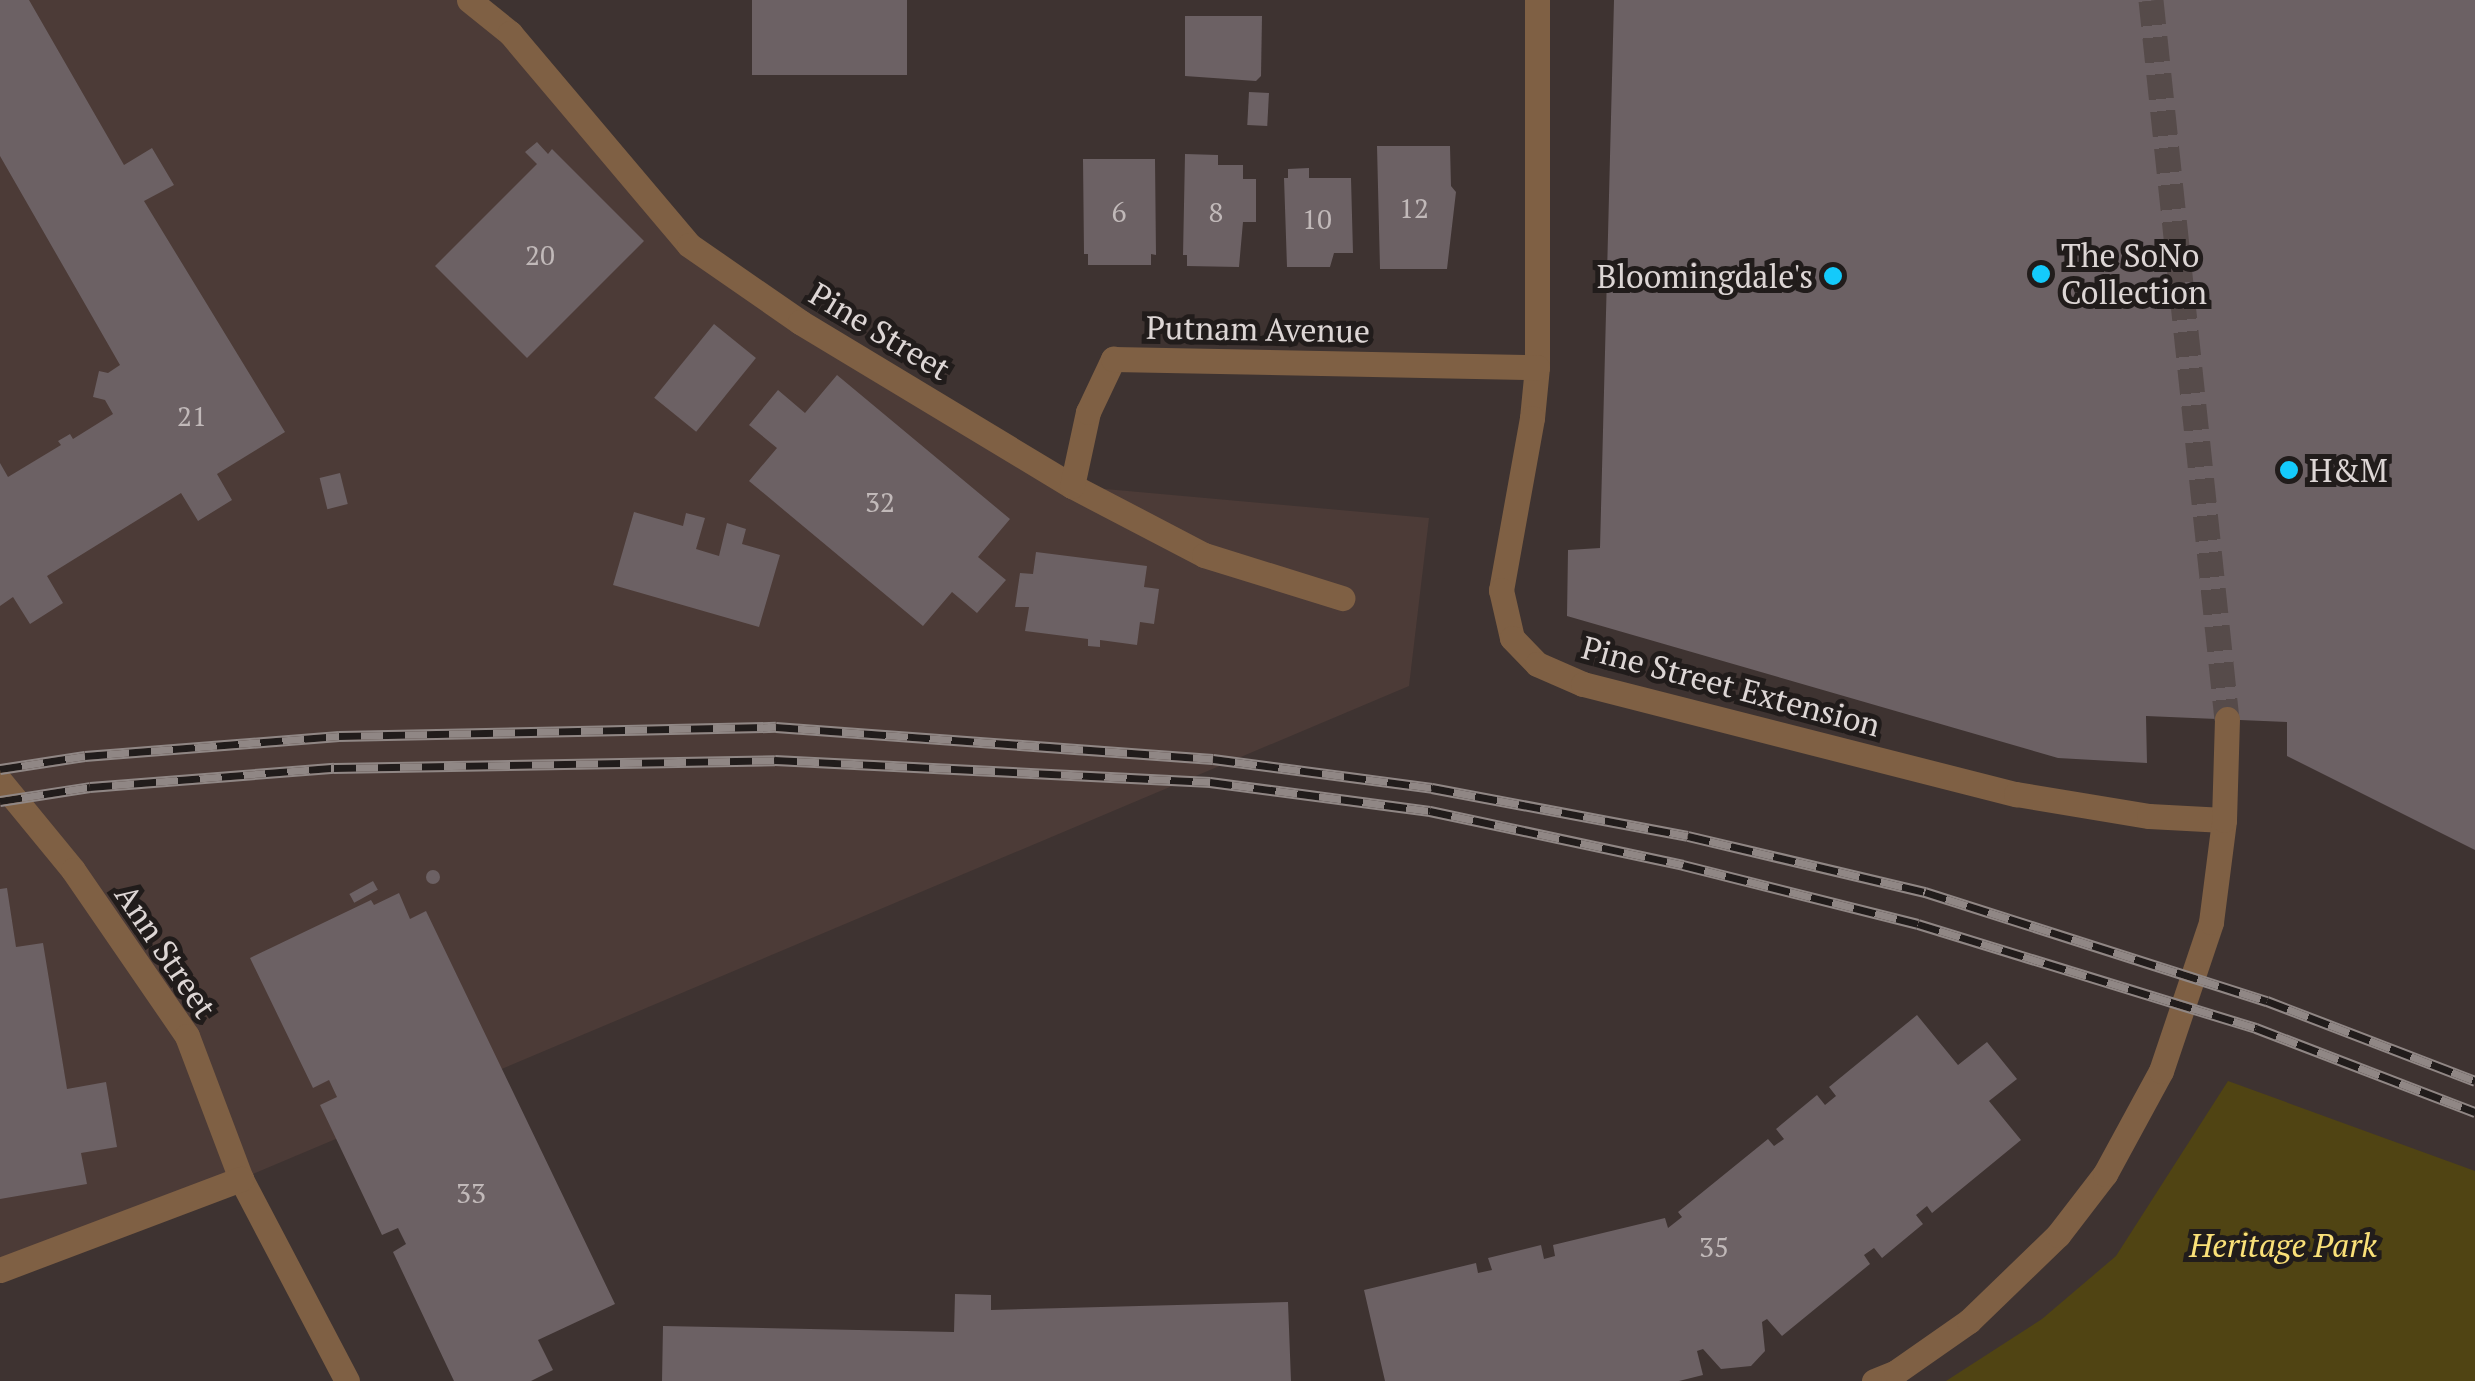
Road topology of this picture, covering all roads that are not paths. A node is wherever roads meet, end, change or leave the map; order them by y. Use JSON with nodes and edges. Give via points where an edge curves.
{"nodes":[{"id":1,"x":469,"y":0,"type":"edge"},
{"id":2,"x":1537,"y":0,"type":"edge"},
{"id":3,"x":1537,"y":367,"type":"junction"},
{"id":4,"x":1072,"y":486,"type":"junction"},
{"id":5,"x":1342,"y":598,"type":"dead end"},
{"id":6,"x":2227,"y":719,"type":"tunnel mouth"},
{"id":7,"x":0,"y":781,"type":"edge"},
{"id":8,"x":2224,"y":820,"type":"junction"},
{"id":9,"x":240,"y":1179,"type":"junction"},
{"id":10,"x":0,"y":1270,"type":"edge"},
{"id":11,"x":347,"y":1381,"type":"edge"},
{"id":12,"x":1874,"y":1381,"type":"edge"}],
"edges":[{"from":1,"to":4,"type":"street","name":"Pine Street","via":[[510,33],[689,245],[800,322]]},
{"from":2,"to":3,"type":"street","name":"Pine Street Extension"},
{"from":3,"to":4,"type":"street","name":"Putnam Avenue","via":[[1113,359],[1088,412]]},
{"from":3,"to":8,"type":"street","name":"Pine Street Extension","via":[[1501,590],[1512,638],[1536,664],[1582,684],[2016,794],[2150,816]]},
{"from":4,"to":5,"type":"street","name":"Pine Street","via":[[1204,555]]},
{"from":6,"to":8,"type":"street"},
{"from":7,"to":9,"type":"street","name":"Ann Street","via":[[73,870],[187,1036]]},
{"from":8,"to":12,"type":"street","via":[[2212,922],[2161,1071],[2105,1174],[2058,1235],[1969,1321]]},
{"from":9,"to":10,"type":"street"},
{"from":9,"to":11,"type":"street","name":"Ann Street"}]}
